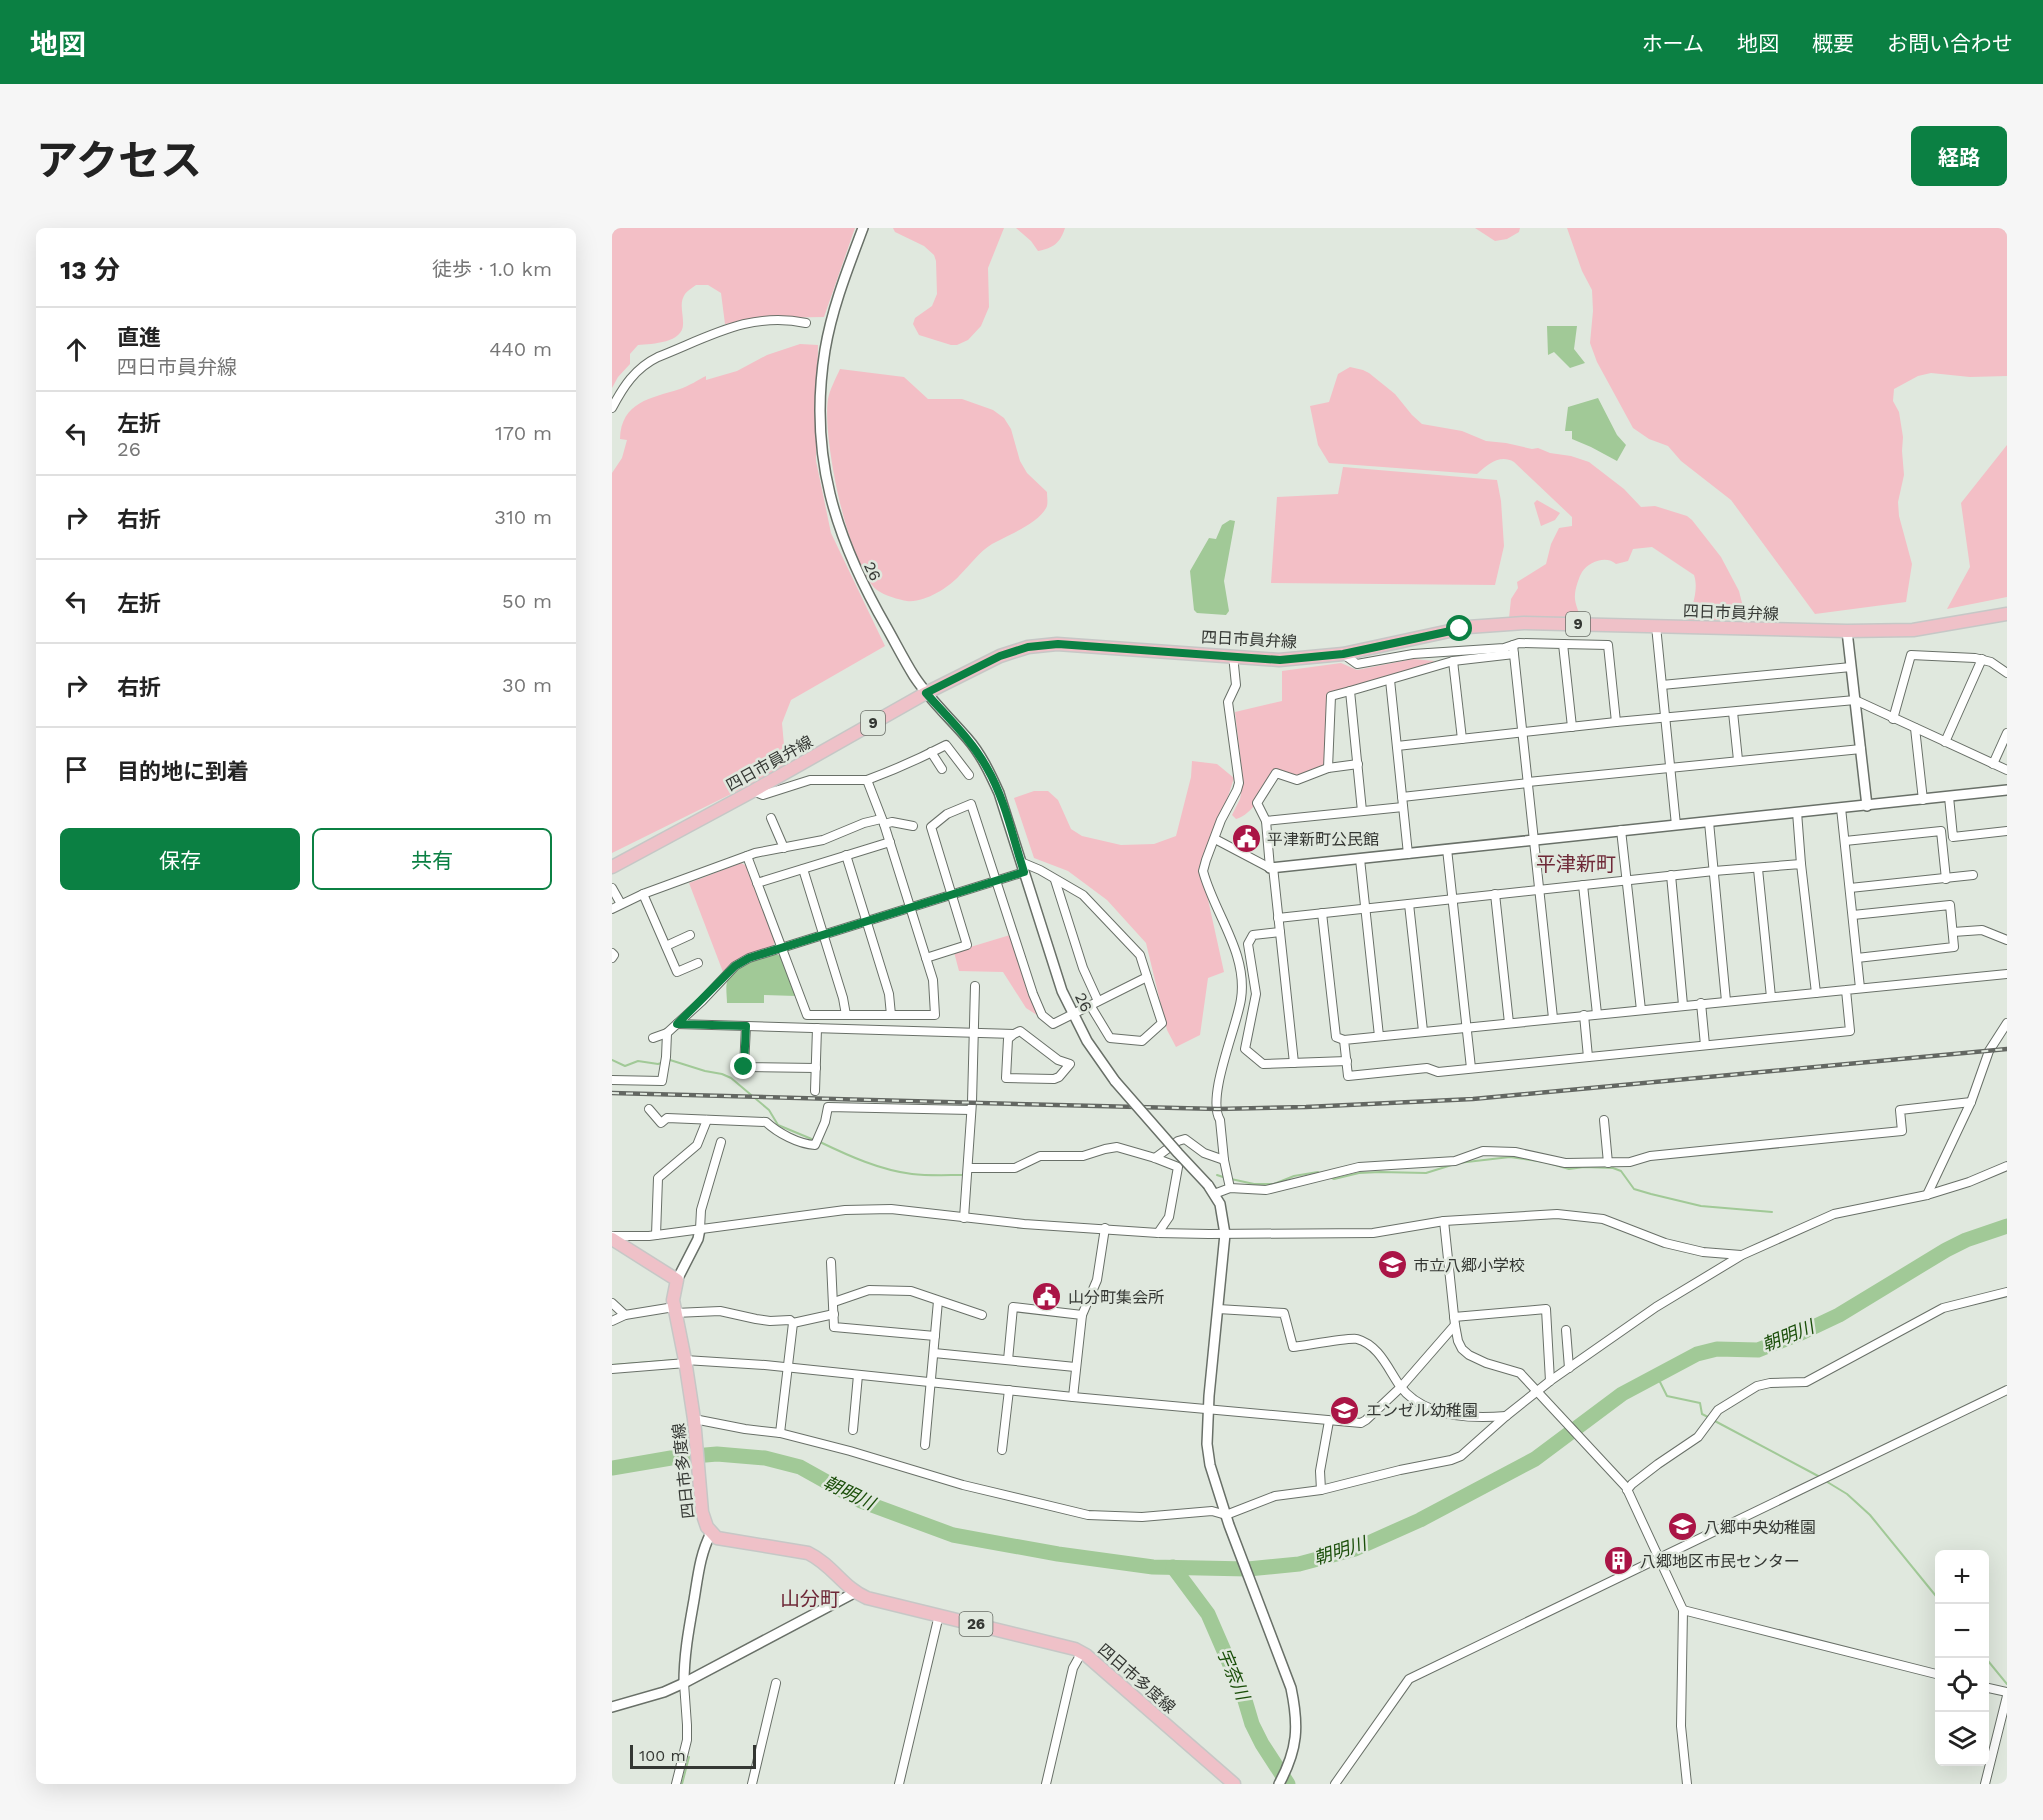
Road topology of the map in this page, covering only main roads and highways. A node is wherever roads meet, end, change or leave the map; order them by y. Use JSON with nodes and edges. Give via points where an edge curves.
{"nodes":[{"id":1,"x":2007,"y":614,"type":"edge"},
{"id":2,"x":612,"y":867,"type":"edge"},
{"id":3,"x":612,"y":1238,"type":"edge"},
{"id":4,"x":1234,"y":1784,"type":"edge"}],
"edges":[{"from":1,"to":2,"type":"main road","name":"四日市員弁線","number":"9","via":[[1912,630],[1524,623],[1468,627],[1343,654],[1280,660],[1058,644],[1028,647],[1000,656],[926,693]]},
{"from":3,"to":4,"type":"main road","name":"四日市多度線","number":"26","via":[[677,1280],[673,1300],[686,1361],[702,1512],[711,1533],[721,1540],[808,1553],[822,1560],[854,1593],[867,1598],[1075,1648]]}]}
